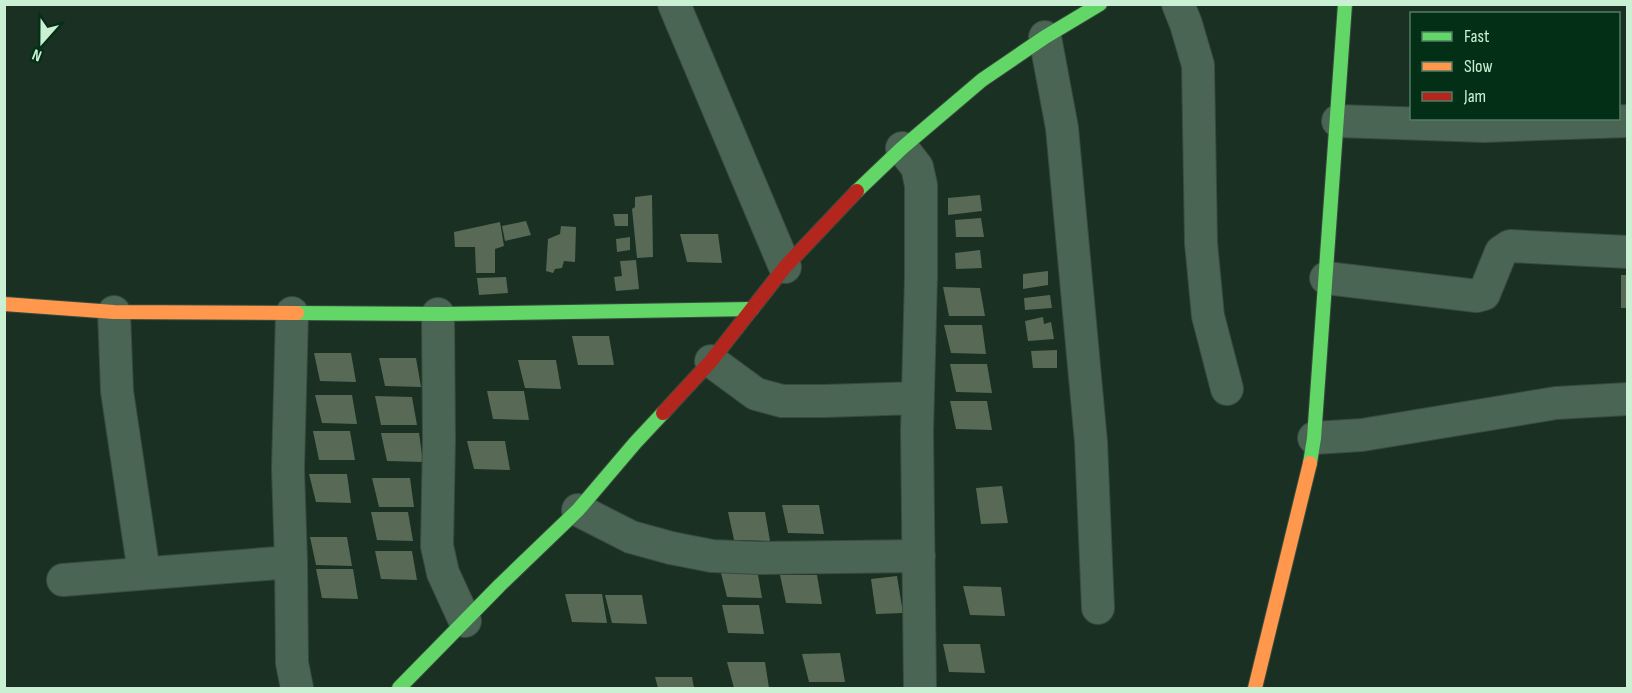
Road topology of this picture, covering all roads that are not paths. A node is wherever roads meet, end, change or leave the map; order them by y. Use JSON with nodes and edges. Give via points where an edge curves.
{"nodes":[{"id":1,"x":674,"y":4,"type":"edge"},
{"id":2,"x":1100,"y":4,"type":"edge"},
{"id":3,"x":1178,"y":4,"type":"edge"},
{"id":4,"x":1345,"y":4,"type":"edge"},
{"id":5,"x":1045,"y":37,"type":"junction"},
{"id":6,"x":1338,"y":121,"type":"junction"},
{"id":7,"x":1628,"y":122,"type":"edge"},
{"id":8,"x":902,"y":148,"type":"junction"},
{"id":9,"x":1628,"y":252,"type":"edge"},
{"id":10,"x":785,"y":267,"type":"junction"},
{"id":11,"x":1326,"y":278,"type":"junction"},
{"id":12,"x":4,"y":304,"type":"edge"},
{"id":13,"x":752,"y":309,"type":"junction"},
{"id":14,"x":114,"y":312,"type":"junction"},
{"id":15,"x":292,"y":313,"type":"junction"},
{"id":16,"x":438,"y":314,"type":"junction"},
{"id":17,"x":711,"y":361,"type":"junction"},
{"id":18,"x":1227,"y":389,"type":"dead end"},
{"id":19,"x":918,"y":398,"type":"junction"},
{"id":20,"x":1628,"y":399,"type":"edge"},
{"id":21,"x":1314,"y":438,"type":"junction"},
{"id":22,"x":578,"y":510,"type":"junction"},
{"id":23,"x":919,"y":556,"type":"junction"},
{"id":24,"x":291,"y":562,"type":"junction"},
{"id":25,"x":144,"y":573,"type":"junction"},
{"id":26,"x":63,"y":580,"type":"dead end"},
{"id":27,"x":1098,"y":608,"type":"dead end"},
{"id":28,"x":465,"y":621,"type":"junction"},
{"id":29,"x":297,"y":688,"type":"edge"},
{"id":30,"x":399,"y":688,"type":"edge"},
{"id":31,"x":920,"y":688,"type":"edge"},
{"id":32,"x":1255,"y":688,"type":"edge"}],
"edges":[{"from":1,"to":10,"type":"street"},
{"from":2,"to":5,"type":"street"},
{"from":3,"to":18,"type":"street","via":[[1198,65],[1201,243],[1208,316]]},
{"from":4,"to":6,"type":"street"},
{"from":5,"to":8,"type":"street","via":[[982,80]]},
{"from":5,"to":27,"type":"street","via":[[1062,128],[1091,442]]},
{"from":6,"to":7,"type":"street","via":[[1484,126]]},
{"from":6,"to":11,"type":"street"},
{"from":8,"to":10,"type":"street"},
{"from":8,"to":19,"type":"street","via":[[917,167],[921,185]]},
{"from":9,"to":11,"type":"street","via":[[1510,246],[1501,252],[1484,294],[1478,296]]},
{"from":10,"to":13,"type":"street"},
{"from":11,"to":21,"type":"street"},
{"from":12,"to":14,"type":"street"},
{"from":13,"to":16,"type":"street"},
{"from":13,"to":17,"type":"street"},
{"from":14,"to":15,"type":"street"},
{"from":14,"to":25,"type":"street","via":[[117,392]]},
{"from":15,"to":16,"type":"street"},
{"from":15,"to":24,"type":"street","via":[[288,469]]},
{"from":16,"to":28,"type":"street","via":[[437,546],[443,573]]},
{"from":17,"to":19,"type":"street","via":[[756,394],[782,400]]},
{"from":17,"to":22,"type":"street"},
{"from":19,"to":23,"type":"street"},
{"from":20,"to":21,"type":"street","via":[[1556,403],[1362,435]]},
{"from":21,"to":32,"type":"street"},
{"from":22,"to":23,"type":"street","via":[[631,537],[712,556]]},
{"from":22,"to":28,"type":"street"},
{"from":23,"to":31,"type":"street"},
{"from":24,"to":25,"type":"street"},
{"from":24,"to":29,"type":"street","via":[[292,663]]},
{"from":25,"to":26,"type":"street"},
{"from":28,"to":30,"type":"street"}]}
